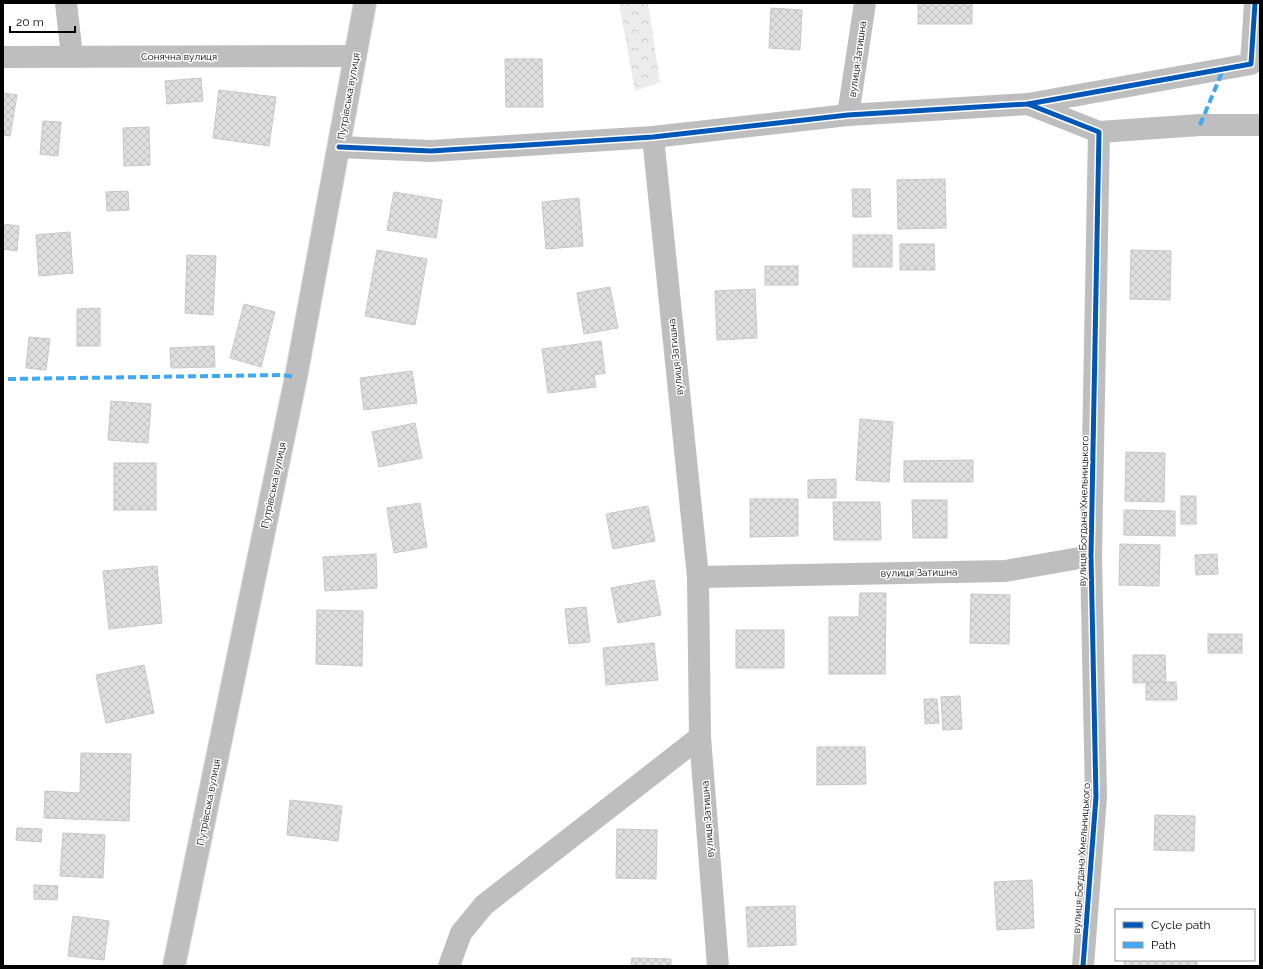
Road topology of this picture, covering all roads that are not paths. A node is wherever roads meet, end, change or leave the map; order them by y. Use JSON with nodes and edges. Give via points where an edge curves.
{"nodes":[{"id":1,"x":66,"y":3,"type":"edge"},
{"id":2,"x":365,"y":3,"type":"edge"},
{"id":3,"x":865,"y":3,"type":"edge"},
{"id":4,"x":1255,"y":3,"type":"edge"},
{"id":5,"x":72,"y":56,"type":"junction"},
{"id":6,"x":355,"y":56,"type":"junction"},
{"id":7,"x":3,"y":57,"type":"edge"},
{"id":8,"x":1028,"y":104,"type":"junction"},
{"id":9,"x":848,"y":115,"type":"junction"},
{"id":10,"x":1260,"y":124,"type":"edge"},
{"id":11,"x":1099,"y":132,"type":"junction"},
{"id":12,"x":653,"y":136,"type":"junction"},
{"id":13,"x":339,"y":147,"type":"junction"},
{"id":14,"x":1090,"y":556,"type":"junction"},
{"id":15,"x":698,"y":577,"type":"junction"},
{"id":16,"x":700,"y":737,"type":"junction"},
{"id":17,"x":174,"y":966,"type":"edge"},
{"id":18,"x":449,"y":966,"type":"edge"},
{"id":19,"x":718,"y":966,"type":"edge"},
{"id":20,"x":1083,"y":966,"type":"edge"}],
"edges":[{"from":1,"to":5,"type":"street"},
{"from":2,"to":6,"type":"street","name":"Путрівська вулиця"},
{"from":3,"to":9,"type":"street","name":"вулиця Затишна"},
{"from":4,"to":8,"type":"street","via":[[1251,64]]},
{"from":5,"to":6,"type":"street","name":"Сонячна вулиця"},
{"from":5,"to":7,"type":"street","name":"Сонячна вулиця"},
{"from":6,"to":13,"type":"street","name":"Путрівська вулиця"},
{"from":8,"to":9,"type":"street"},
{"from":8,"to":11,"type":"street"},
{"from":9,"to":12,"type":"street"},
{"from":10,"to":11,"type":"street"},
{"from":11,"to":14,"type":"street","name":"вулиця Богдана Хмельницького"},
{"from":12,"to":13,"type":"street","via":[[431,151]]},
{"from":12,"to":15,"type":"street","name":"вулиця Затишна"},
{"from":13,"to":17,"type":"street","name":"Путрівська вулиця","via":[[296,377]]},
{"from":14,"to":15,"type":"street","name":"вулиця Затишна","via":[[1005,570]]},
{"from":14,"to":20,"type":"street","name":"вулиця Богдана Хмельницького","via":[[1096,797]]},
{"from":15,"to":16,"type":"street","name":"вулиця Затишна"},
{"from":16,"to":18,"type":"street","via":[[484,905],[461,933]]},
{"from":16,"to":19,"type":"street","name":"вулиця Затишна"}]}
